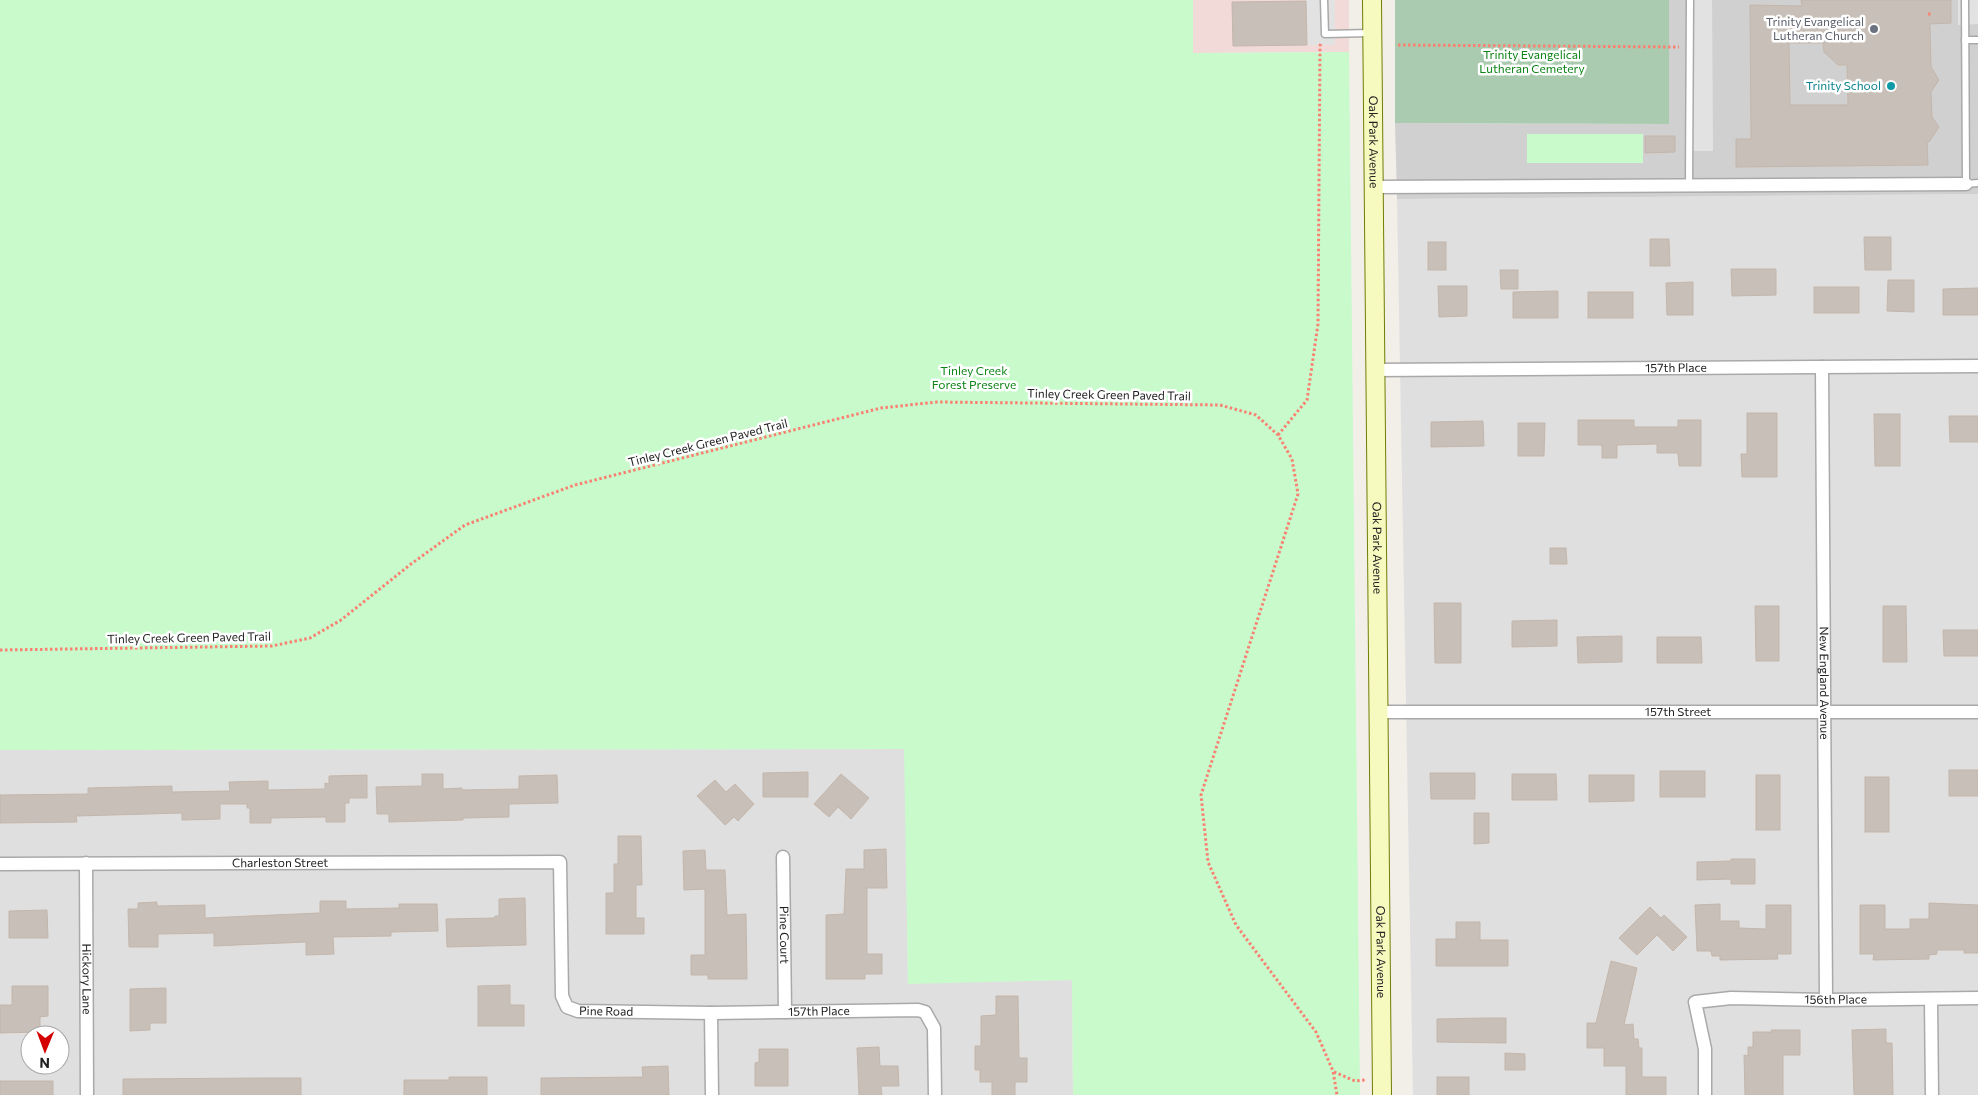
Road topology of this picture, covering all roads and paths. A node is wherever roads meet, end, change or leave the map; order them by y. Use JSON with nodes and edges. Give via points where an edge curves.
{"nodes":[{"id":1,"x":1324,"y":0,"type":"edge"},
{"id":2,"x":1372,"y":0,"type":"edge"},
{"id":3,"x":1690,"y":0,"type":"edge"},
{"id":4,"x":1965,"y":0,"type":"edge"},
{"id":5,"x":1372,"y":33,"type":"junction"},
{"id":6,"x":1325,"y":34,"type":"junction"},
{"id":7,"x":1965,"y":40,"type":"junction"},
{"id":8,"x":1978,"y":40,"type":"edge"},
{"id":9,"x":1398,"y":45,"type":"dead end"},
{"id":10,"x":1690,"y":47,"type":"junction"},
{"id":11,"x":1972,"y":183,"type":"edge"},
{"id":12,"x":1689,"y":184,"type":"junction"},
{"id":13,"x":1374,"y":187,"type":"junction"},
{"id":14,"x":1978,"y":366,"type":"edge"},
{"id":15,"x":1822,"y":367,"type":"junction"},
{"id":16,"x":1374,"y":370,"type":"junction"},
{"id":17,"x":1278,"y":435,"type":"junction"},
{"id":18,"x":0,"y":650,"type":"edge"},
{"id":19,"x":1379,"y":712,"type":"junction"},
{"id":20,"x":1824,"y":712,"type":"junction"},
{"id":21,"x":1978,"y":712,"type":"edge"},
{"id":22,"x":783,"y":857,"type":"dead end"},
{"id":23,"x":560,"y":862,"type":"joint"},
{"id":24,"x":86,"y":863,"type":"junction"},
{"id":25,"x":0,"y":864,"type":"edge"},
{"id":26,"x":1978,"y":998,"type":"edge"},
{"id":27,"x":1931,"y":999,"type":"junction"},
{"id":28,"x":1826,"y":1000,"type":"junction"},
{"id":29,"x":785,"y":1012,"type":"junction"},
{"id":30,"x":712,"y":1013,"type":"junction"},
{"id":31,"x":1333,"y":1072,"type":"junction"},
{"id":32,"x":1382,"y":1087,"type":"edge"},
{"id":33,"x":87,"y":1095,"type":"edge"},
{"id":34,"x":712,"y":1095,"type":"edge"},
{"id":35,"x":935,"y":1095,"type":"edge"},
{"id":36,"x":1336,"y":1095,"type":"edge"},
{"id":37,"x":1705,"y":1095,"type":"edge"},
{"id":38,"x":1932,"y":1095,"type":"edge"}],
"edges":[{"from":1,"to":6,"type":"lane"},
{"from":2,"to":5,"type":"street","name":"Oak Park Avenue"},
{"from":3,"to":10,"type":"lane"},
{"from":4,"to":7,"type":"lane"},
{"from":5,"to":6,"type":"lane"},
{"from":5,"to":13,"type":"street","name":"Oak Park Avenue"},
{"from":6,"to":17,"type":"path","via":[[1320,46],[1318,324],[1307,400]]},
{"from":7,"to":8,"type":"lane"},
{"from":7,"to":11,"type":"lane"},
{"from":9,"to":10,"type":"path"},
{"from":10,"to":12,"type":"lane"},
{"from":11,"to":12,"type":"street"},
{"from":12,"to":13,"type":"street"},
{"from":13,"to":16,"type":"street","name":"Oak Park Avenue"},
{"from":14,"to":15,"type":"street","name":"157th Place"},
{"from":15,"to":16,"type":"street","name":"157th Place"},
{"from":15,"to":20,"type":"street","name":"New England Avenue"},
{"from":16,"to":19,"type":"street","name":"Oak Park Avenue"},
{"from":17,"to":18,"type":"path","name":"Tinley Creek Green Paved Trail","via":[[1256,415],[1220,405],[937,402],[881,408],[575,486],[465,526],[341,620],[310,638],[272,646]]},
{"from":17,"to":31,"type":"path","name":"Tinley Creek Green Paved Trail","via":[[1292,460],[1298,494],[1201,795],[1208,862],[1236,925],[1316,1032]]},
{"from":19,"to":20,"type":"street","name":"157th Street"},
{"from":19,"to":32,"type":"street","name":"Oak Park Avenue"},
{"from":20,"to":21,"type":"street","name":"157th Street"},
{"from":20,"to":28,"type":"street","name":"New England Avenue"},
{"from":22,"to":29,"type":"street","name":"Pine Court"},
{"from":23,"to":24,"type":"street","name":"Charleston Street"},
{"from":23,"to":30,"type":"street","name":"Pine Road","via":[[562,996],[567,1007],[578,1012]]},
{"from":24,"to":25,"type":"street","name":"Charleston Street"},
{"from":24,"to":33,"type":"street","name":"Hickory Lane"},
{"from":26,"to":27,"type":"street","name":"156th Place"},
{"from":27,"to":28,"type":"street","name":"156th Place"},
{"from":27,"to":38,"type":"street"},
{"from":28,"to":37,"type":"street","name":"156th Place","via":[[1732,998],[1695,1002],[1704,1049]]},
{"from":29,"to":30,"type":"street","name":"157th Place"},
{"from":29,"to":35,"type":"street","name":"157th Place","via":[[925,1012],[934,1028]]},
{"from":30,"to":34,"type":"street"},
{"from":31,"to":32,"type":"path"},
{"from":31,"to":36,"type":"path","name":"Tinley Creek Green Paved Trail"}]}
